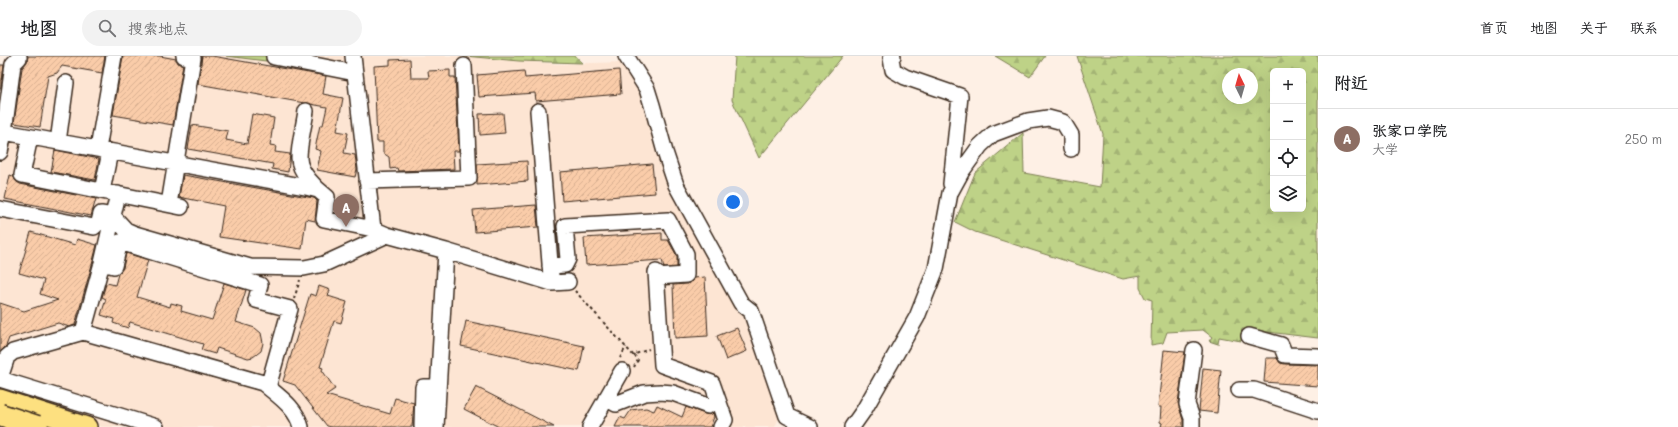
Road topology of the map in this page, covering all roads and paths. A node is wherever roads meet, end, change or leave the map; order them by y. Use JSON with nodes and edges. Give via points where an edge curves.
{"nodes":[{"id":1,"x":19,"y":56,"type":"edge"},
{"id":2,"x":114,"y":56,"type":"edge"},
{"id":3,"x":184,"y":56,"type":"edge"},
{"id":4,"x":353,"y":56,"type":"edge"},
{"id":5,"x":626,"y":56,"type":"edge"},
{"id":6,"x":893,"y":56,"type":"edge"},
{"id":7,"x":274,"y":57,"type":"edge"},
{"id":8,"x":464,"y":66,"type":"dead end"},
{"id":9,"x":355,"y":73,"type":"junction"},
{"id":10,"x":66,"y":83,"type":"dead end"},
{"id":11,"x":306,"y":111,"type":"dead end"},
{"id":12,"x":538,"y":111,"type":"dead end"},
{"id":13,"x":4,"y":132,"type":"junction"},
{"id":14,"x":30,"y":137,"type":"junction"},
{"id":15,"x":58,"y":142,"type":"junction"},
{"id":16,"x":1071,"y":149,"type":"dead end"},
{"id":17,"x":104,"y":150,"type":"junction"},
{"id":18,"x":0,"y":152,"type":"edge"},
{"id":19,"x":175,"y":163,"type":"junction"},
{"id":20,"x":367,"y":181,"type":"junction"},
{"id":21,"x":318,"y":190,"type":"junction"},
{"id":22,"x":102,"y":191,"type":"junction"},
{"id":23,"x":950,"y":193,"type":"junction"},
{"id":24,"x":118,"y":194,"type":"junction"},
{"id":25,"x":0,"y":210,"type":"edge"},
{"id":26,"x":113,"y":216,"type":"junction"},
{"id":27,"x":373,"y":229,"type":"junction"},
{"id":28,"x":387,"y":235,"type":"junction"},
{"id":29,"x":446,"y":251,"type":"junction"},
{"id":30,"x":102,"y":263,"type":"junction"},
{"id":31,"x":550,"y":266,"type":"junction"},
{"id":32,"x":304,"y":268,"type":"junction"},
{"id":33,"x":568,"y":282,"type":"joint"},
{"id":34,"x":552,"y":283,"type":"junction"},
{"id":35,"x":290,"y":309,"type":"junction"},
{"id":36,"x":83,"y":332,"type":"junction"},
{"id":37,"x":1249,"y":336,"type":"dead end"},
{"id":38,"x":661,"y":348,"type":"junction"},
{"id":39,"x":1194,"y":350,"type":"dead end"},
{"id":40,"x":1318,"y":356,"type":"edge"},
{"id":41,"x":622,"y":371,"type":"dead end"},
{"id":42,"x":0,"y":378,"type":"edge"},
{"id":43,"x":268,"y":387,"type":"junction"},
{"id":44,"x":438,"y":387,"type":"junction"},
{"id":45,"x":1239,"y":390,"type":"dead end"},
{"id":46,"x":606,"y":398,"type":"junction"},
{"id":47,"x":0,"y":399,"type":"edge"},
{"id":48,"x":708,"y":406,"type":"dead end"},
{"id":49,"x":27,"y":408,"type":"junction"},
{"id":50,"x":1318,"y":411,"type":"edge"},
{"id":51,"x":0,"y":415,"type":"edge"},
{"id":52,"x":148,"y":426,"type":"edge"},
{"id":53,"x":20,"y":427,"type":"edge"},
{"id":54,"x":37,"y":427,"type":"edge"},
{"id":55,"x":87,"y":427,"type":"edge"},
{"id":56,"x":301,"y":427,"type":"edge"},
{"id":57,"x":422,"y":427,"type":"edge"},
{"id":58,"x":436,"y":427,"type":"edge"},
{"id":59,"x":590,"y":427,"type":"edge"},
{"id":60,"x":721,"y":427,"type":"edge"},
{"id":61,"x":810,"y":427,"type":"edge"},
{"id":62,"x":852,"y":427,"type":"edge"},
{"id":63,"x":1192,"y":427,"type":"edge"}],
"edges":[{"from":1,"to":13,"type":"street","via":[[13,64]]},
{"from":2,"to":17,"type":"street"},
{"from":3,"to":19,"type":"street","via":[[193,58]]},
{"from":4,"to":9,"type":"street"},
{"from":5,"to":61,"type":"street","via":[[647,89],[676,185],[740,303],[751,311],[787,416]]},
{"from":6,"to":23,"type":"street","via":[[893,70],[905,77],[960,96]]},
{"from":7,"to":9,"type":"street"},
{"from":8,"to":20,"type":"street","via":[[469,178]]},
{"from":9,"to":20,"type":"street"},
{"from":10,"to":15,"type":"street"},
{"from":11,"to":21,"type":"street","via":[[298,159],[302,169]]},
{"from":12,"to":31,"type":"street"},
{"from":13,"to":14,"type":"street"},
{"from":13,"to":18,"type":"street"},
{"from":14,"to":15,"type":"street"},
{"from":14,"to":22,"type":"street","via":[[22,175]]},
{"from":15,"to":17,"type":"street"},
{"from":16,"to":23,"type":"street","via":[[1071,135],[1063,122],[1048,118],[1000,131],[980,146]]},
{"from":17,"to":19,"type":"street"},
{"from":17,"to":22,"type":"street"},
{"from":19,"to":21,"type":"street"},
{"from":19,"to":24,"type":"street","via":[[175,206]]},
{"from":20,"to":27,"type":"street"},
{"from":21,"to":27,"type":"street","via":[[327,197],[324,219]]},
{"from":22,"to":24,"type":"street"},
{"from":23,"to":62,"type":"street","via":[[936,269],[917,317]]},
{"from":24,"to":26,"type":"street"},
{"from":25,"to":26,"type":"street","via":[[94,227],[100,222],[101,214]]},
{"from":26,"to":30,"type":"street"},
{"from":26,"to":32,"type":"street","via":[[126,230],[135,234],[250,267]]},
{"from":27,"to":28,"type":"street"},
{"from":28,"to":29,"type":"street"},
{"from":28,"to":32,"type":"street","via":[[324,264]]},
{"from":29,"to":34,"type":"street"},
{"from":29,"to":44,"type":"street"},
{"from":30,"to":35,"type":"street","via":[[114,266],[120,242],[260,285],[256,300]]},
{"from":30,"to":36,"type":"street"},
{"from":31,"to":34,"type":"street"},
{"from":31,"to":38,"type":"street","via":[[565,265],[568,260],[565,226],[668,220],[686,254],[686,275],[657,274]]},
{"from":32,"to":35,"type":"path"},
{"from":33,"to":34,"type":"street"},
{"from":33,"to":38,"type":"path","via":[[633,355],[647,349]]},
{"from":35,"to":43,"type":"street"},
{"from":36,"to":42,"type":"street","via":[[12,352],[7,357]]},
{"from":36,"to":43,"type":"street","via":[[263,383]]},
{"from":37,"to":40,"type":"street","via":[[1281,345],[1285,355]]},
{"from":38,"to":60,"type":"street","via":[[662,366],[712,383],[725,420]]},
{"from":39,"to":63,"type":"street","via":[[1187,404]]},
{"from":41,"to":46,"type":"street"},
{"from":42,"to":52,"type":"street"},
{"from":43,"to":56,"type":"street","via":[[296,414]]},
{"from":44,"to":57,"type":"street","via":[[423,387]]},
{"from":44,"to":58,"type":"street"},
{"from":45,"to":50,"type":"street","via":[[1254,390]]},
{"from":46,"to":48,"type":"street","via":[[616,404],[644,393],[673,393]]},
{"from":46,"to":59,"type":"street"},
{"from":47,"to":49,"type":"main road"},
{"from":49,"to":53,"type":"main road"},
{"from":49,"to":55,"type":"main road"},
{"from":51,"to":54,"type":"highway","bridge":true}]}
